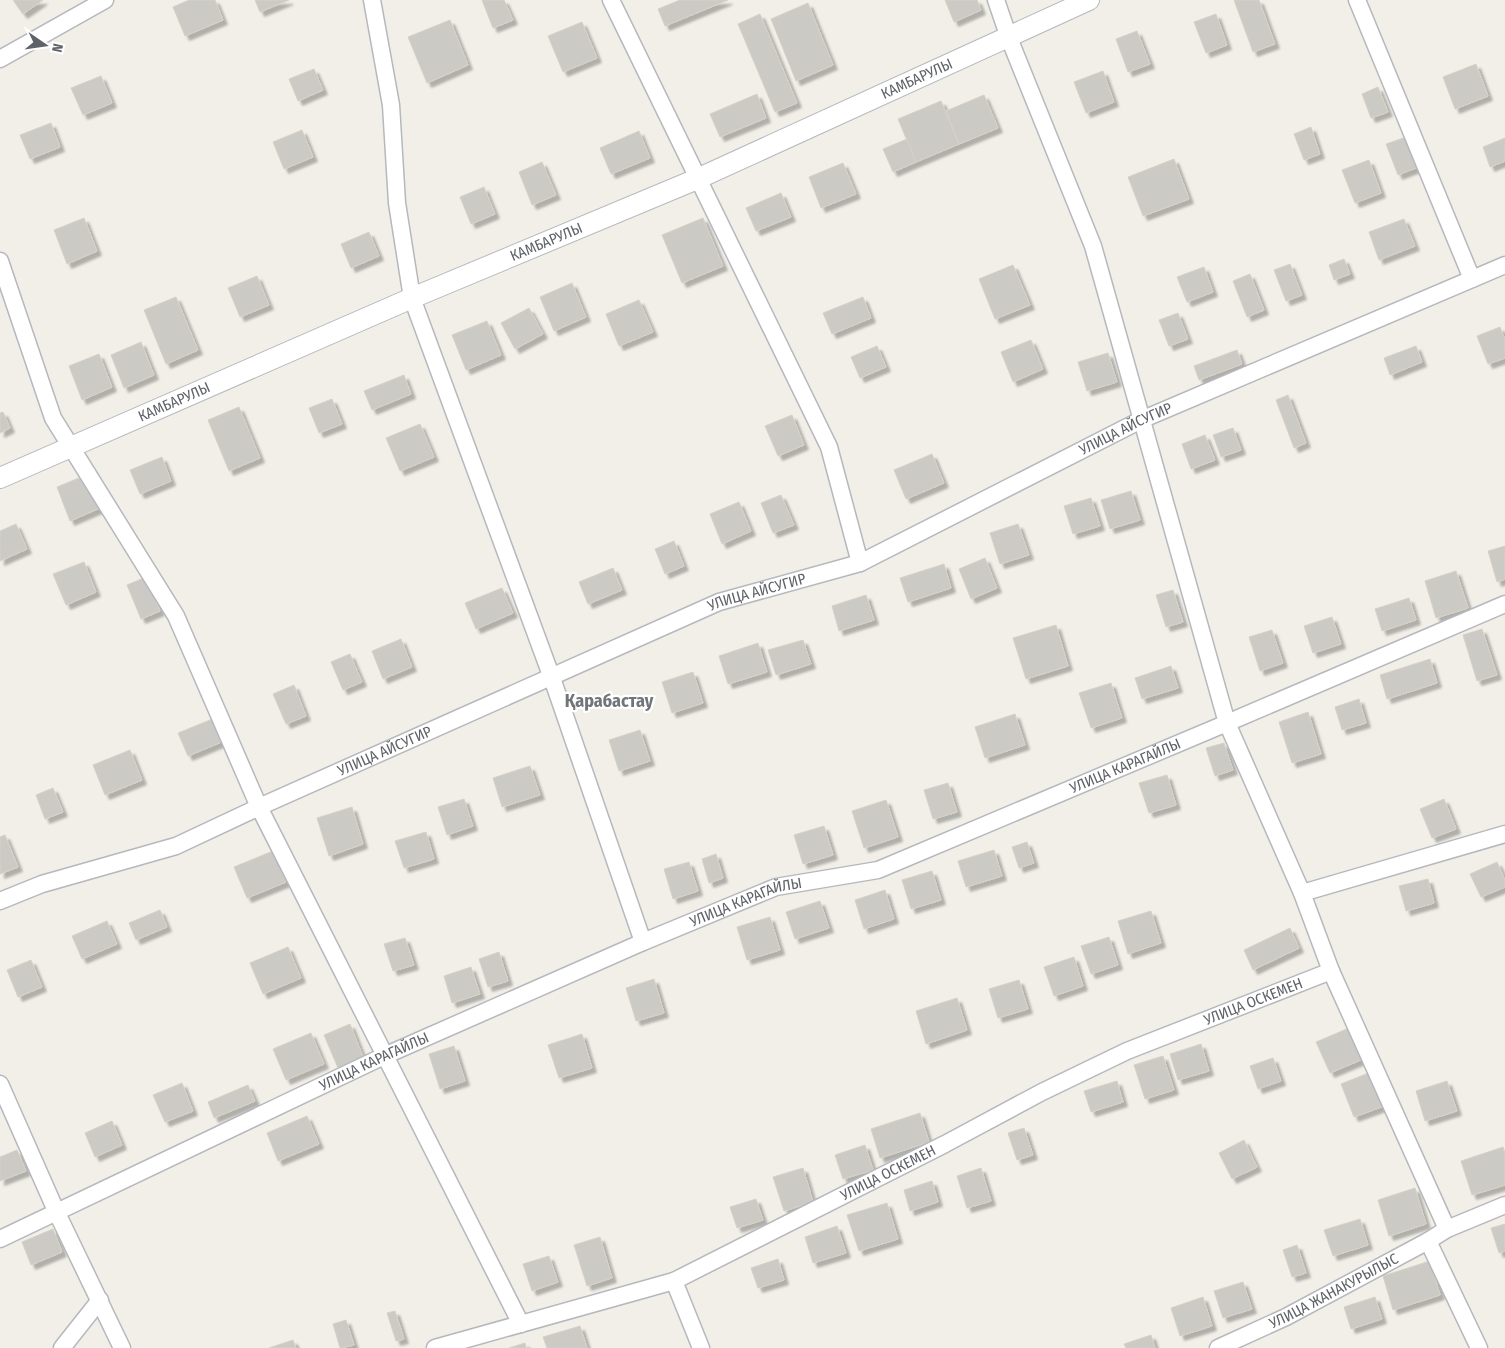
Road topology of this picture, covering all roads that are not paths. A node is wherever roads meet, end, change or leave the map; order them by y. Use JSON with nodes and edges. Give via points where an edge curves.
{"nodes":[{"id":1,"x":105,"y":0,"type":"edge"},
{"id":2,"x":372,"y":0,"type":"edge"},
{"id":3,"x":611,"y":0,"type":"edge"},
{"id":4,"x":996,"y":0,"type":"edge"},
{"id":5,"x":1088,"y":0,"type":"edge"},
{"id":6,"x":1357,"y":0,"type":"edge"},
{"id":7,"x":1009,"y":38,"type":"junction"},
{"id":8,"x":0,"y":59,"type":"edge"},
{"id":9,"x":697,"y":179,"type":"junction"},
{"id":10,"x":0,"y":262,"type":"edge"},
{"id":11,"x":1505,"y":265,"type":"edge"},
{"id":12,"x":1472,"y":279,"type":"junction"},
{"id":13,"x":412,"y":298,"type":"junction"},
{"id":14,"x":1141,"y":420,"type":"junction"},
{"id":15,"x":72,"y":448,"type":"junction"},
{"id":16,"x":0,"y":478,"type":"edge"},
{"id":17,"x":860,"y":563,"type":"junction"},
{"id":18,"x":1505,"y":604,"type":"edge"},
{"id":19,"x":552,"y":678,"type":"junction"},
{"id":20,"x":1226,"y":723,"type":"junction"},
{"id":21,"x":259,"y":807,"type":"junction"},
{"id":22,"x":1505,"y":834,"type":"edge"},
{"id":23,"x":1302,"y":892,"type":"junction"},
{"id":24,"x":0,"y":901,"type":"edge"},
{"id":25,"x":644,"y":942,"type":"junction"},
{"id":26,"x":1331,"y":971,"type":"junction"},
{"id":27,"x":384,"y":1056,"type":"junction"},
{"id":28,"x":0,"y":1084,"type":"edge"},
{"id":29,"x":1505,"y":1205,"type":"edge"},
{"id":30,"x":57,"y":1213,"type":"junction"},
{"id":31,"x":1447,"y":1229,"type":"junction"},
{"id":32,"x":0,"y":1239,"type":"edge"},
{"id":33,"x":1428,"y":1241,"type":"junction"},
{"id":34,"x":674,"y":1281,"type":"junction"},
{"id":35,"x":100,"y":1300,"type":"junction"},
{"id":36,"x":521,"y":1324,"type":"junction"},
{"id":37,"x":62,"y":1348,"type":"edge"},
{"id":38,"x":122,"y":1348,"type":"edge"},
{"id":39,"x":435,"y":1348,"type":"edge"},
{"id":40,"x":701,"y":1348,"type":"edge"},
{"id":41,"x":1218,"y":1348,"type":"edge"},
{"id":42,"x":1479,"y":1348,"type":"edge"}],
"edges":[{"from":1,"to":8,"type":"street"},
{"from":2,"to":13,"type":"street","via":[[391,105],[397,203]]},
{"from":3,"to":9,"type":"street"},
{"from":4,"to":7,"type":"street"},
{"from":5,"to":7,"type":"street","name":"КАМБАРУЛЫ"},
{"from":6,"to":12,"type":"street"},
{"from":7,"to":9,"type":"street","name":"КАМБАРУЛЫ"},
{"from":7,"to":14,"type":"street","via":[[1093,246]]},
{"from":9,"to":13,"type":"street","name":"КАМБАРУЛЫ"},
{"from":9,"to":17,"type":"street","via":[[829,447]]},
{"from":10,"to":15,"type":"street","via":[[53,418]]},
{"from":11,"to":12,"type":"street","name":"УЛИЦА АЙСУГИР"},
{"from":12,"to":14,"type":"street","name":"УЛИЦА АЙСУГИР"},
{"from":13,"to":15,"type":"street","name":"КАМБАРУЛЫ"},
{"from":13,"to":19,"type":"street"},
{"from":14,"to":17,"type":"street","name":"УЛИЦА АЙСУГИР"},
{"from":14,"to":20,"type":"street"},
{"from":15,"to":16,"type":"street","name":"КАМБАРУЛЫ"},
{"from":15,"to":21,"type":"street","via":[[176,616]]},
{"from":17,"to":19,"type":"street","name":"УЛИЦА АЙСУГИР","via":[[719,602]]},
{"from":18,"to":20,"type":"street","name":"УЛИЦА КАРАГАЙЛЫ"},
{"from":19,"to":21,"type":"street","name":"УЛИЦА АЙСУГИР"},
{"from":19,"to":25,"type":"street"},
{"from":20,"to":23,"type":"street"},
{"from":20,"to":25,"type":"street","name":"УЛИЦА КАРАГАЙЛЫ","via":[[878,870],[776,887]]},
{"from":21,"to":24,"type":"street","name":"УЛИЦА АЙСУГИР","via":[[176,846],[42,884]]},
{"from":21,"to":27,"type":"street"},
{"from":22,"to":23,"type":"street"},
{"from":23,"to":26,"type":"street"},
{"from":25,"to":27,"type":"street","name":"УЛИЦА КАРАГАЙЛЫ"},
{"from":26,"to":31,"type":"street"},
{"from":26,"to":34,"type":"street","name":"УЛИЦА ОСКЕМЕН","via":[[1127,1051]]},
{"from":27,"to":30,"type":"street","name":"УЛИЦА КАРАГАЙЛЫ"},
{"from":27,"to":36,"type":"street"},
{"from":28,"to":30,"type":"street"},
{"from":29,"to":31,"type":"street","name":"УЛИЦА ЖАНАКУРЫЛЫС"},
{"from":30,"to":32,"type":"street","name":"УЛИЦА КАРАГАЙЛЫ"},
{"from":30,"to":35,"type":"street"},
{"from":31,"to":33,"type":"street","name":"УЛИЦА ЖАНАКУРЫЛЫС"},
{"from":33,"to":41,"type":"street","name":"УЛИЦА ЖАНАКУРЫЛЫС","via":[[1286,1317]]},
{"from":33,"to":42,"type":"street"},
{"from":34,"to":36,"type":"street","name":"УЛИЦА ОСКЕМЕН"},
{"from":34,"to":40,"type":"street"},
{"from":35,"to":37,"type":"street"},
{"from":35,"to":38,"type":"street"},
{"from":36,"to":39,"type":"street","name":"УЛИЦА ОСКЕМЕН"}]}
